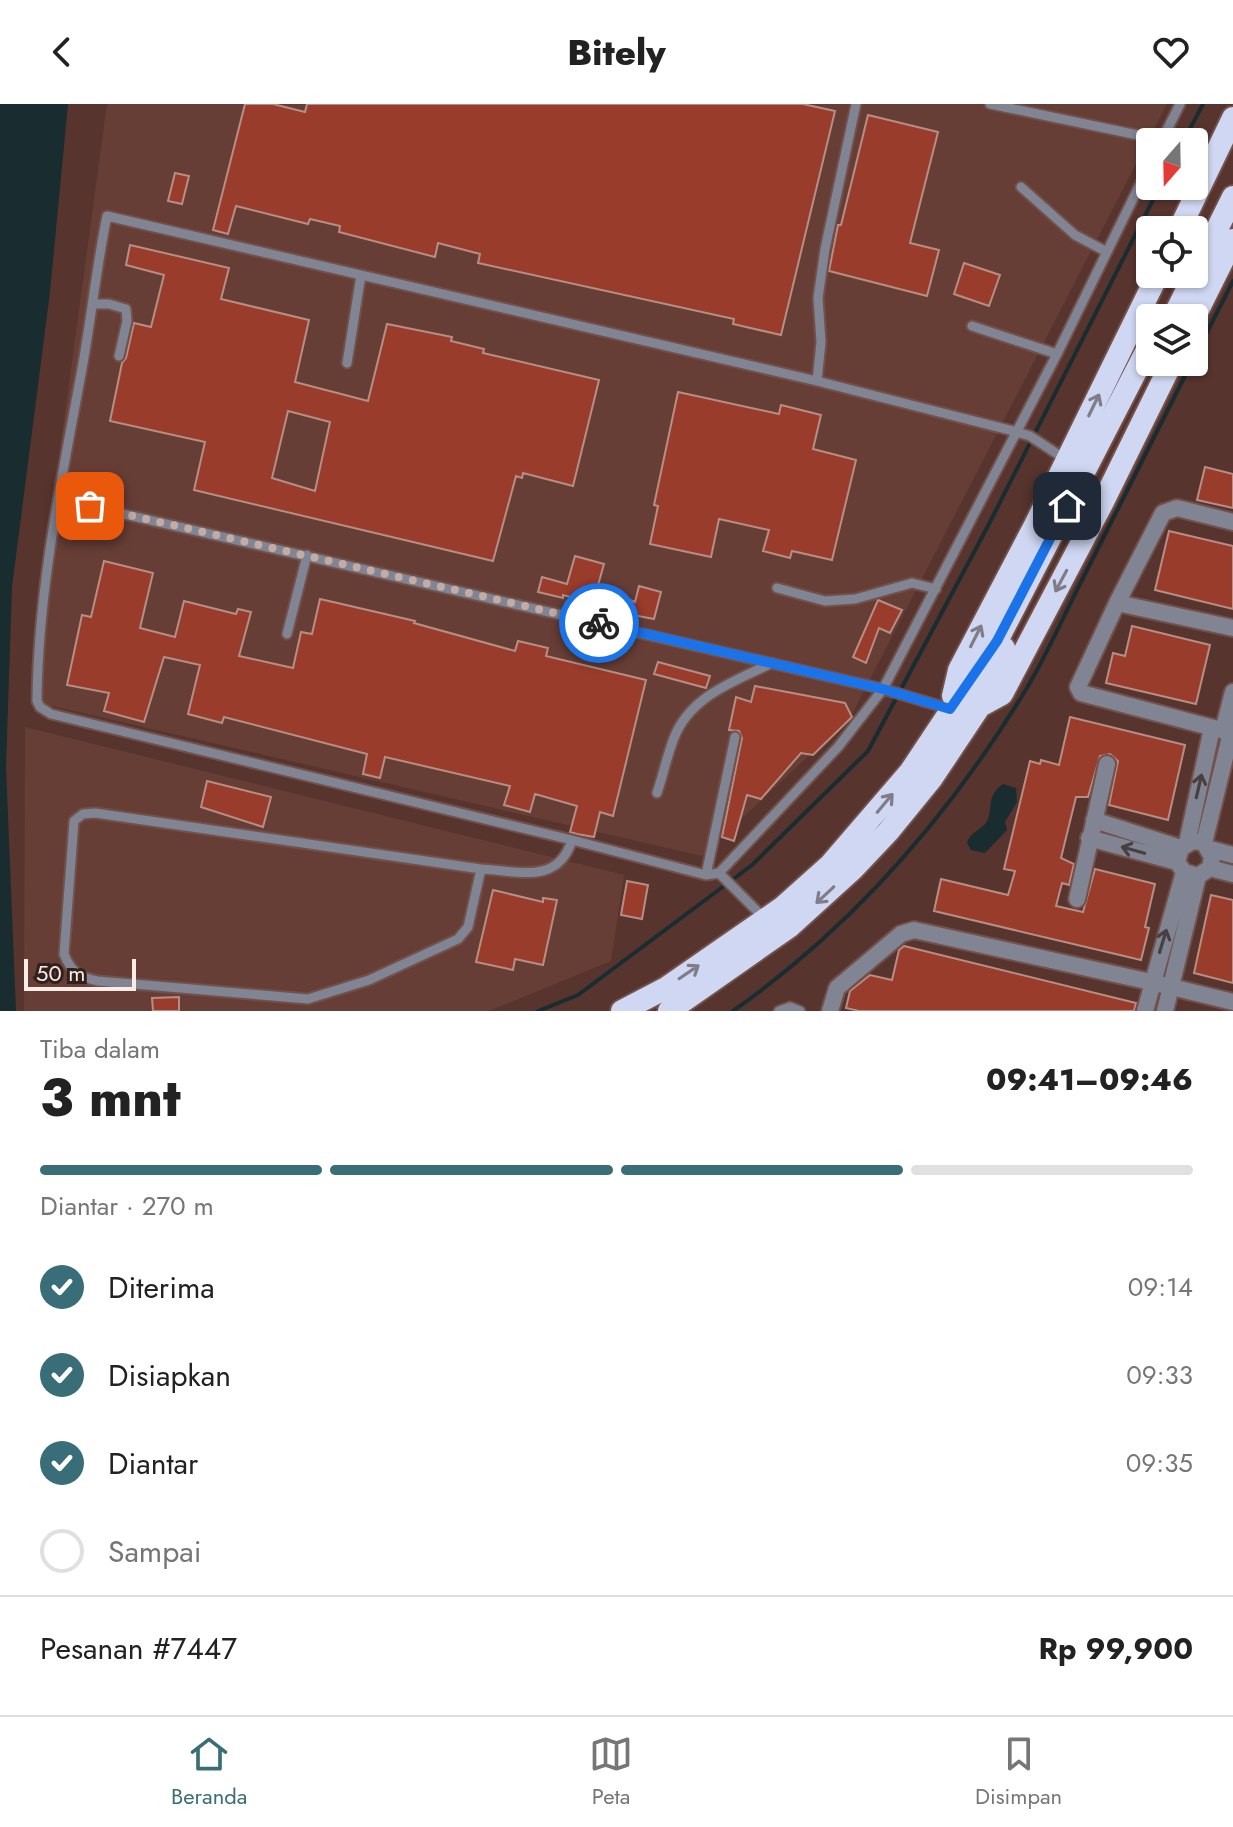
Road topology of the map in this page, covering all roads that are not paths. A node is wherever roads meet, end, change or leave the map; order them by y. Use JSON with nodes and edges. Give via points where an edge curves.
{"nodes":[{"id":1,"x":856,"y":104,"type":"edge"},
{"id":2,"x":990,"y":104,"type":"edge"},
{"id":3,"x":1180,"y":104,"type":"edge"},
{"id":4,"x":1233,"y":118,"type":"edge"},
{"id":5,"x":1170,"y":128,"type":"edge"},
{"id":6,"x":1136,"y":135,"type":"edge"},
{"id":7,"x":1208,"y":146,"type":"edge"},
{"id":8,"x":1233,"y":178,"type":"edge"},
{"id":9,"x":1021,"y":187,"type":"dead end"},
{"id":10,"x":1136,"y":193,"type":"edge"},
{"id":11,"x":1233,"y":197,"type":"edge"},
{"id":12,"x":1208,"y":230,"type":"edge"},
{"id":13,"x":1233,"y":240,"type":"edge"},
{"id":14,"x":1107,"y":252,"type":"junction"},
{"id":15,"x":361,"y":275,"type":"junction"},
{"id":16,"x":1151,"y":288,"type":"edge"},
{"id":17,"x":94,"y":304,"type":"junction"},
{"id":18,"x":1180,"y":304,"type":"edge"},
{"id":19,"x":1201,"y":304,"type":"edge"},
{"id":20,"x":972,"y":326,"type":"dead end"},
{"id":21,"x":1057,"y":354,"type":"junction"},
{"id":22,"x":119,"y":356,"type":"dead end"},
{"id":23,"x":347,"y":363,"type":"dead end"},
{"id":24,"x":1136,"y":371,"type":"edge"},
{"id":25,"x":1143,"y":376,"type":"edge"},
{"id":26,"x":1165,"y":376,"type":"edge"},
{"id":27,"x":817,"y":381,"type":"junction"},
{"id":28,"x":1017,"y":432,"type":"junction"},
{"id":29,"x":1062,"y":458,"type":"junction"},
{"id":30,"x":58,"y":499,"type":"junction"},
{"id":31,"x":1233,"y":522,"type":"edge"},
{"id":32,"x":307,"y":555,"type":"junction"},
{"id":33,"x":777,"y":588,"type":"dead end"},
{"id":34,"x":936,"y":589,"type":"junction"},
{"id":35,"x":1117,"y":603,"type":"junction"},
{"id":36,"x":1233,"y":628,"type":"edge"},
{"id":37,"x":287,"y":634,"type":"dead end"},
{"id":38,"x":772,"y":663,"type":"junction"},
{"id":39,"x":883,"y":689,"type":"junction"},
{"id":40,"x":1233,"y":692,"type":"edge"},
{"id":41,"x":942,"y":706,"type":"junction"},
{"id":42,"x":980,"y":706,"type":"junction"},
{"id":43,"x":1225,"y":731,"type":"edge"},
{"id":44,"x":735,"y":737,"type":"dead end"},
{"id":45,"x":1107,"y":764,"type":"dead end"},
{"id":46,"x":657,"y":793,"type":"dead end"},
{"id":47,"x":1094,"y":820,"type":"junction"},
{"id":48,"x":1089,"y":838,"type":"junction"},
{"id":49,"x":572,"y":840,"type":"junction"},
{"id":50,"x":1233,"y":855,"type":"edge"},
{"id":51,"x":1194,"y":858,"type":"junction"},
{"id":52,"x":481,"y":869,"type":"junction"},
{"id":53,"x":1233,"y":874,"type":"edge"},
{"id":54,"x":706,"y":875,"type":"junction"},
{"id":55,"x":722,"y":876,"type":"junction"},
{"id":56,"x":1077,"y":899,"type":"dead end"},
{"id":57,"x":766,"y":920,"type":"junction"},
{"id":58,"x":1151,"y":982,"type":"junction"},
{"id":59,"x":1171,"y":987,"type":"junction"},
{"id":60,"x":1233,"y":1002,"type":"edge"},
{"id":61,"x":622,"y":1011,"type":"edge"},
{"id":62,"x":669,"y":1011,"type":"edge"},
{"id":63,"x":779,"y":1011,"type":"edge"},
{"id":64,"x":800,"y":1011,"type":"edge"},
{"id":65,"x":830,"y":1011,"type":"edge"},
{"id":66,"x":1145,"y":1011,"type":"edge"},
{"id":67,"x":1165,"y":1011,"type":"edge"}],
"edges":[{"from":1,"to":27,"type":"lane","via":[[818,298]]},
{"from":2,"to":6,"type":"lane"},
{"from":3,"to":5,"type":"lane"},
{"from":4,"to":7,"type":"highway"},
{"from":8,"to":12,"type":"highway"},
{"from":9,"to":14,"type":"lane","via":[[1075,235]]},
{"from":10,"to":14,"type":"lane"},
{"from":11,"to":18,"type":"highway"},
{"from":13,"to":19,"type":"highway"},
{"from":14,"to":21,"type":"lane"},
{"from":15,"to":17,"type":"lane","via":[[107,216]]},
{"from":15,"to":23,"type":"lane"},
{"from":15,"to":27,"type":"lane"},
{"from":29,"to":16,"type":"highway","one_way":true},
{"from":17,"to":22,"type":"lane","via":[[126,309]]},
{"from":17,"to":30,"type":"lane"},
{"from":20,"to":21,"type":"lane"},
{"from":21,"to":28,"type":"lane"},
{"from":24,"to":41,"type":"highway","via":[[997,641]]},
{"from":25,"to":42,"type":"highway","via":[[1005,645]]},
{"from":26,"to":42,"type":"highway","one_way":true,"via":[[1002,694]]},
{"from":27,"to":28,"type":"lane"},
{"from":28,"to":29,"type":"lane"},
{"from":28,"to":34,"type":"lane"},
{"from":41,"to":29,"type":"highway","one_way":true},
{"from":30,"to":32,"type":"lane"},
{"from":30,"to":49,"type":"lane","via":[[38,653],[37,701],[45,712]]},
{"from":31,"to":35,"type":"street","via":[[1167,510]]},
{"from":32,"to":37,"type":"lane"},
{"from":32,"to":38,"type":"lane"},
{"from":33,"to":34,"type":"lane","via":[[825,601],[855,599],[912,583]]},
{"from":34,"to":39,"type":"lane"},
{"from":35,"to":36,"type":"street"},
{"from":35,"to":43,"type":"street","via":[[1078,690]]},
{"from":38,"to":39,"type":"lane"},
{"from":38,"to":46,"type":"lane","via":[[699,703],[675,735]]},
{"from":39,"to":41,"type":"lane"},
{"from":39,"to":55,"type":"lane"},
{"from":40,"to":43,"type":"street"},
{"from":57,"to":41,"type":"highway","one_way":true,"via":[[830,865],[883,806],[926,750]]},
{"from":42,"to":62,"type":"highway","one_way":true,"via":[[924,788],[854,868],[789,927]]},
{"from":43,"to":51,"type":"street"},
{"from":44,"to":54,"type":"lane"},
{"from":45,"to":47,"type":"street"},
{"from":47,"to":48,"type":"street"},
{"from":47,"to":51,"type":"street"},
{"from":51,"to":48,"type":"street","one_way":true},
{"from":48,"to":56,"type":"street"},
{"from":49,"to":52,"type":"lane","via":[[560,864],[547,871]]},
{"from":49,"to":54,"type":"lane"},
{"from":50,"to":51,"type":"street"},
{"from":51,"to":53,"type":"street"},
{"from":58,"to":51,"type":"street","one_way":true},
{"from":51,"to":59,"type":"street"},
{"from":52,"to":52,"type":"lane","via":[[83,814],[74,821],[64,954],[82,978],[98,981],[308,999],[369,980],[458,939],[468,927]]},
{"from":54,"to":55,"type":"lane"},
{"from":55,"to":57,"type":"lane"},
{"from":61,"to":57,"type":"highway","one_way":true,"via":[[666,988]]},
{"from":58,"to":59,"type":"street"},
{"from":58,"to":65,"type":"street","via":[[914,930],[901,934],[837,988]]},
{"from":58,"to":66,"type":"street"},
{"from":59,"to":60,"type":"street"},
{"from":59,"to":67,"type":"street"},
{"from":63,"to":64,"type":"lane"}]}
